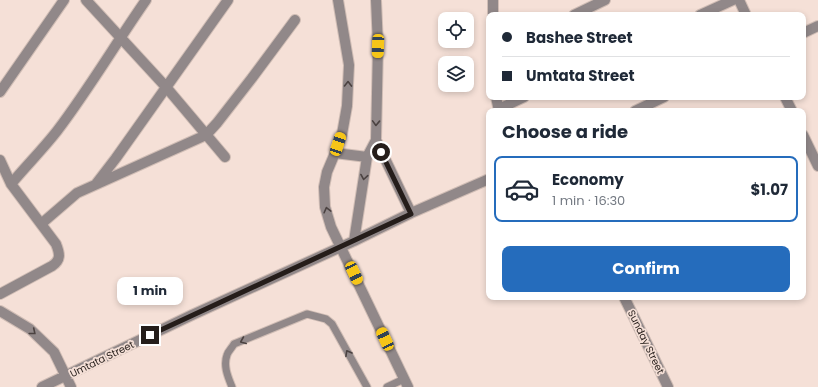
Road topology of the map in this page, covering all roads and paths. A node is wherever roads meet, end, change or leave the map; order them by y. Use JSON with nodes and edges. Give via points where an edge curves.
{"nodes":[{"id":1,"x":64,"y":0,"type":"edge"},
{"id":2,"x":86,"y":0,"type":"edge"},
{"id":3,"x":146,"y":0,"type":"edge"},
{"id":4,"x":228,"y":0,"type":"edge"},
{"id":5,"x":338,"y":0,"type":"edge"},
{"id":6,"x":376,"y":0,"type":"edge"},
{"id":7,"x":492,"y":0,"type":"edge"},
{"id":8,"x":605,"y":0,"type":"edge"},
{"id":9,"x":734,"y":0,"type":"edge"},
{"id":10,"x":739,"y":0,"type":"edge"},
{"id":11,"x":493,"y":12,"type":"edge"},
{"id":12,"x":580,"y":12,"type":"edge"},
{"id":13,"x":707,"y":12,"type":"edge"},
{"id":14,"x":745,"y":12,"type":"edge"},
{"id":15,"x":295,"y":20,"type":"dead end"},
{"id":16,"x":818,"y":26,"type":"edge"},
{"id":17,"x":806,"y":32,"type":"edge"},
{"id":18,"x":121,"y":37,"type":"junction"},
{"id":19,"x":166,"y":87,"type":"junction"},
{"id":20,"x":0,"y":92,"type":"edge"},
{"id":21,"x":518,"y":100,"type":"edge"},
{"id":22,"x":658,"y":100,"type":"edge"},
{"id":23,"x":503,"y":108,"type":"edge"},
{"id":24,"x":641,"y":108,"type":"edge"},
{"id":25,"x":206,"y":135,"type":"junction"},
{"id":26,"x":376,"y":140,"type":"junction"},
{"id":27,"x":806,"y":141,"type":"edge"},
{"id":28,"x":335,"y":153,"type":"junction"},
{"id":29,"x":225,"y":157,"type":"dead end"},
{"id":30,"x":367,"y":157,"type":"junction"},
{"id":31,"x":0,"y":160,"type":"edge"},
{"id":32,"x":818,"y":166,"type":"edge"},
{"id":33,"x":486,"y":181,"type":"edge"},
{"id":34,"x":11,"y":184,"type":"junction"},
{"id":35,"x":95,"y":186,"type":"junction"},
{"id":36,"x":411,"y":214,"type":"junction"},
{"id":37,"x":41,"y":224,"type":"junction"},
{"id":38,"x":354,"y":241,"type":"junction"},
{"id":39,"x":341,"y":246,"type":"junction"},
{"id":40,"x":0,"y":294,"type":"edge"},
{"id":41,"x":625,"y":300,"type":"edge"},
{"id":42,"x":0,"y":311,"type":"edge"},
{"id":43,"x":66,"y":376,"type":"junction"},
{"id":44,"x":406,"y":383,"type":"edge"},
{"id":45,"x":42,"y":387,"type":"edge"},
{"id":46,"x":72,"y":387,"type":"edge"},
{"id":47,"x":232,"y":387,"type":"edge"},
{"id":48,"x":367,"y":387,"type":"edge"},
{"id":49,"x":387,"y":387,"type":"edge"},
{"id":50,"x":668,"y":387,"type":"edge"}],
"edges":[{"from":1,"to":20,"type":"street"},
{"from":2,"to":18,"type":"street"},
{"from":3,"to":18,"type":"street"},
{"from":4,"to":19,"type":"street"},
{"from":28,"to":5,"type":"street","one_way":true,"via":[[342,134],[347,106],[349,65]]},
{"from":6,"to":26,"type":"street","one_way":true},
{"from":7,"to":11,"type":"street"},
{"from":8,"to":12,"type":"street"},
{"from":9,"to":13,"type":"street"},
{"from":10,"to":14,"type":"street"},
{"from":15,"to":25,"type":"street"},
{"from":16,"to":17,"type":"street"},
{"from":18,"to":19,"type":"street"},
{"from":18,"to":34,"type":"street","via":[[56,131]]},
{"from":19,"to":25,"type":"street"},
{"from":19,"to":35,"type":"street"},
{"from":21,"to":23,"type":"street"},
{"from":22,"to":24,"type":"street"},
{"from":25,"to":29,"type":"street"},
{"from":25,"to":35,"type":"street"},
{"from":26,"to":30,"type":"street"},
{"from":26,"to":36,"type":"street"},
{"from":27,"to":32,"type":"street"},
{"from":28,"to":30,"type":"street"},
{"from":39,"to":28,"type":"street","one_way":true,"via":[[331,227],[324,195],[324,187]]},
{"from":30,"to":38,"type":"street","one_way":true},
{"from":31,"to":34,"type":"street"},
{"from":33,"to":36,"type":"street","name":"Umtata Street"},
{"from":34,"to":37,"type":"street"},
{"from":35,"to":37,"type":"street","via":[[77,193]]},
{"from":36,"to":38,"type":"street","name":"Umtata Street"},
{"from":37,"to":40,"type":"street","via":[[56,244],[59,251],[58,261]]},
{"from":38,"to":39,"type":"street","name":"Umtata Street"},
{"from":39,"to":43,"type":"street","name":"Umtata Street"},
{"from":39,"to":44,"type":"street"},
{"from":41,"to":50,"type":"street","name":"Sunday Street"},
{"from":42,"to":43,"type":"street","one_way":true,"via":[[30,329],[42,340],[54,352]]},
{"from":43,"to":45,"type":"street","name":"Umtata Street"},
{"from":43,"to":46,"type":"street"},
{"from":44,"to":49,"type":"lane"},
{"from":48,"to":47,"type":"lane","one_way":true,"via":[[332,324],[326,319],[306,314],[234,344],[227,355],[225,366]]}]}
